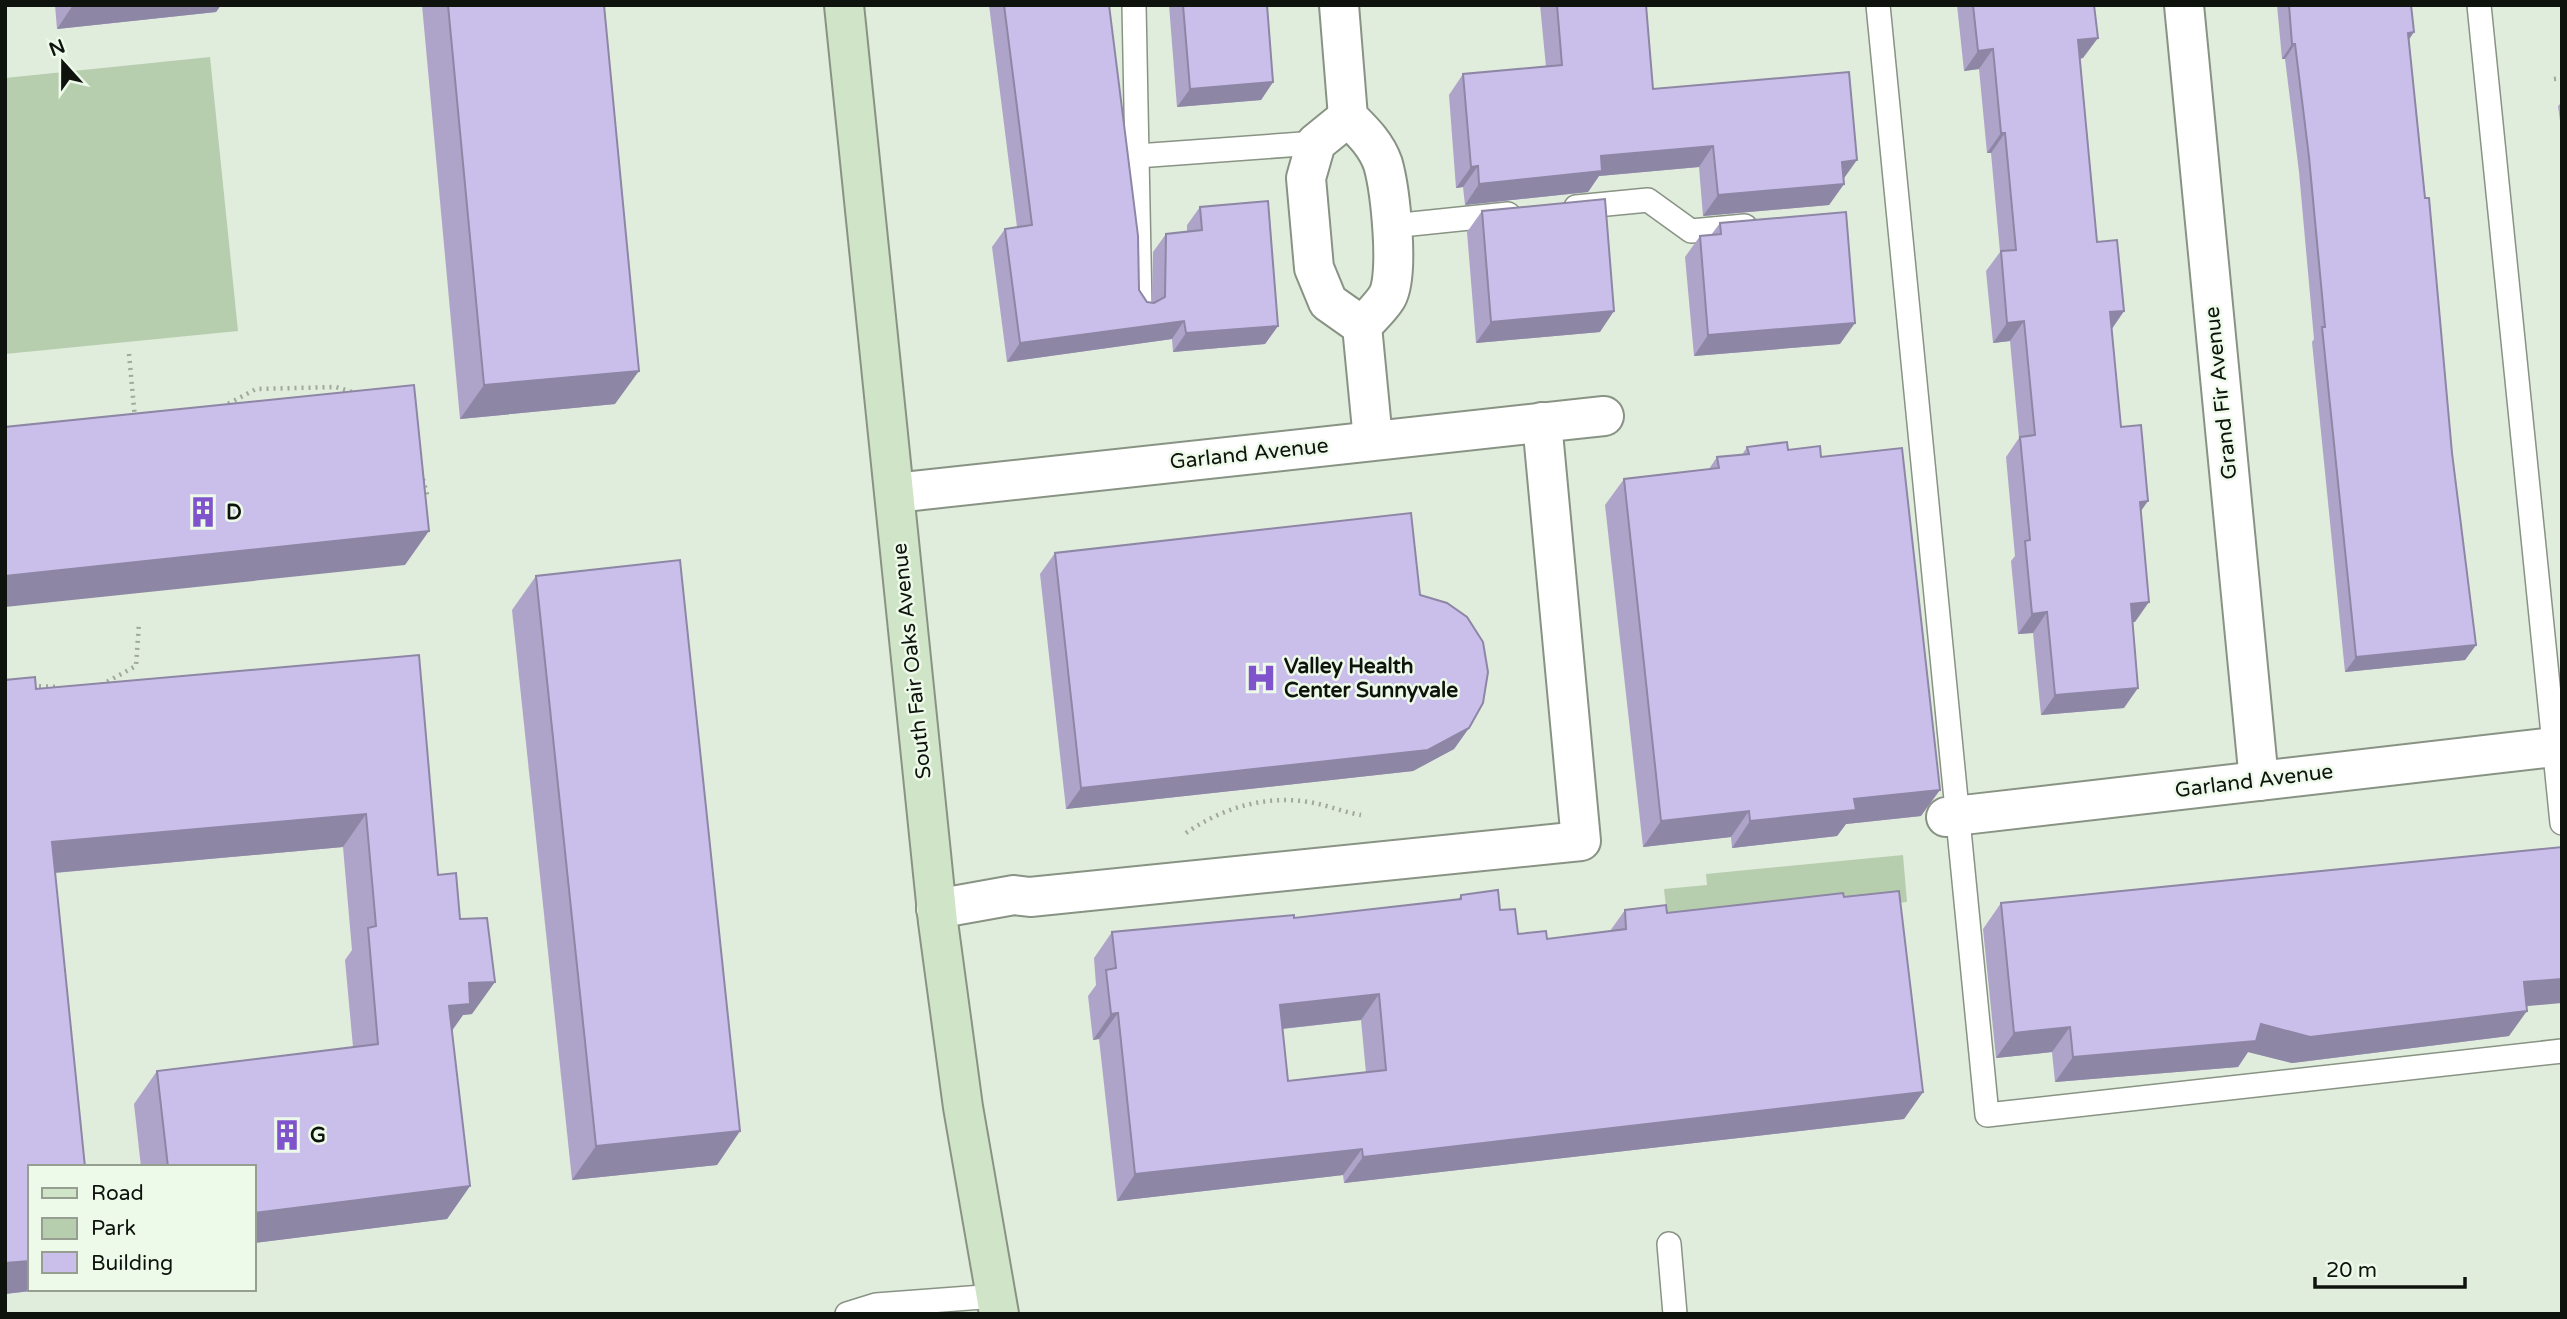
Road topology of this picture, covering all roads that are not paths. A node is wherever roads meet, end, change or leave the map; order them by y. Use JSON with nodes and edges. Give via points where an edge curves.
{"nodes":[{"id":1,"x":844,"y":5,"type":"edge"},
{"id":2,"x":1134,"y":5,"type":"edge"},
{"id":3,"x":1339,"y":5,"type":"edge"},
{"id":4,"x":1878,"y":5,"type":"edge"},
{"id":5,"x":2184,"y":5,"type":"edge"},
{"id":6,"x":2479,"y":5,"type":"edge"},
{"id":7,"x":1348,"y":117,"type":"junction"},
{"id":8,"x":1316,"y":143,"type":"junction"},
{"id":9,"x":1137,"y":156,"type":"junction"},
{"id":10,"x":1554,"y":210,"type":"edge"},
{"id":11,"x":1527,"y":212,"type":"edge"},
{"id":12,"x":1771,"y":224,"type":"edge"},
{"id":13,"x":1392,"y":226,"type":"junction"},
{"id":14,"x":1140,"y":308,"type":"edge"},
{"id":15,"x":1362,"y":326,"type":"junction"},
{"id":16,"x":1604,"y":416,"type":"dead end"},
{"id":17,"x":1542,"y":422,"type":"junction"},
{"id":18,"x":1373,"y":440,"type":"junction"},
{"id":19,"x":895,"y":493,"type":"junction"},
{"id":20,"x":2558,"y":747,"type":"edge"},
{"id":21,"x":2259,"y":781,"type":"junction"},
{"id":22,"x":1952,"y":816,"type":"junction"},
{"id":23,"x":2562,"y":823,"type":"edge"},
{"id":24,"x":936,"y":909,"type":"junction"},
{"id":25,"x":2562,"y":1051,"type":"edge"},
{"id":26,"x":1669,"y":1244,"type":"dead end"},
{"id":27,"x":998,"y":1305,"type":"edge"},
{"id":28,"x":847,"y":1314,"type":"edge"},
{"id":29,"x":1675,"y":1314,"type":"edge"}],
"edges":[{"from":1,"to":19,"type":"main road","name":"South Fair Oaks Avenue"},
{"from":2,"to":9,"type":"lane"},
{"from":3,"to":7,"type":"street"},
{"from":4,"to":22,"type":"lane"},
{"from":5,"to":21,"type":"street","name":"Grand Fir Avenue"},
{"from":6,"to":20,"type":"lane"},
{"from":7,"to":8,"type":"street"},
{"from":7,"to":13,"type":"street","via":[[1371,140],[1383,164]]},
{"from":8,"to":9,"type":"lane"},
{"from":8,"to":15,"type":"street","via":[[1306,178],[1314,268],[1328,302]]},
{"from":9,"to":14,"type":"lane"},
{"from":10,"to":12,"type":"lane","via":[[1648,200],[1691,231]]},
{"from":11,"to":13,"type":"lane"},
{"from":13,"to":15,"type":"street","via":[[1394,258],[1388,296]]},
{"from":15,"to":18,"type":"street"},
{"from":16,"to":17,"type":"street","name":"Garland Avenue"},
{"from":17,"to":18,"type":"street","name":"Garland Avenue"},
{"from":17,"to":24,"type":"street","via":[[1581,841],[1030,897],[1014,895]]},
{"from":18,"to":19,"type":"street","name":"Garland Avenue"},
{"from":19,"to":24,"type":"main road","name":"South Fair Oaks Avenue"},
{"from":20,"to":21,"type":"street","name":"Garland Avenue"},
{"from":20,"to":23,"type":"lane"},
{"from":21,"to":22,"type":"street","name":"Garland Avenue"},
{"from":22,"to":25,"type":"lane","via":[[1987,1115]]},
{"from":24,"to":27,"type":"main road","name":"South Fair Oaks Avenue","via":[[962,1107]]},
{"from":26,"to":29,"type":"lane"},
{"from":27,"to":28,"type":"lane","via":[[876,1305]]}]}
